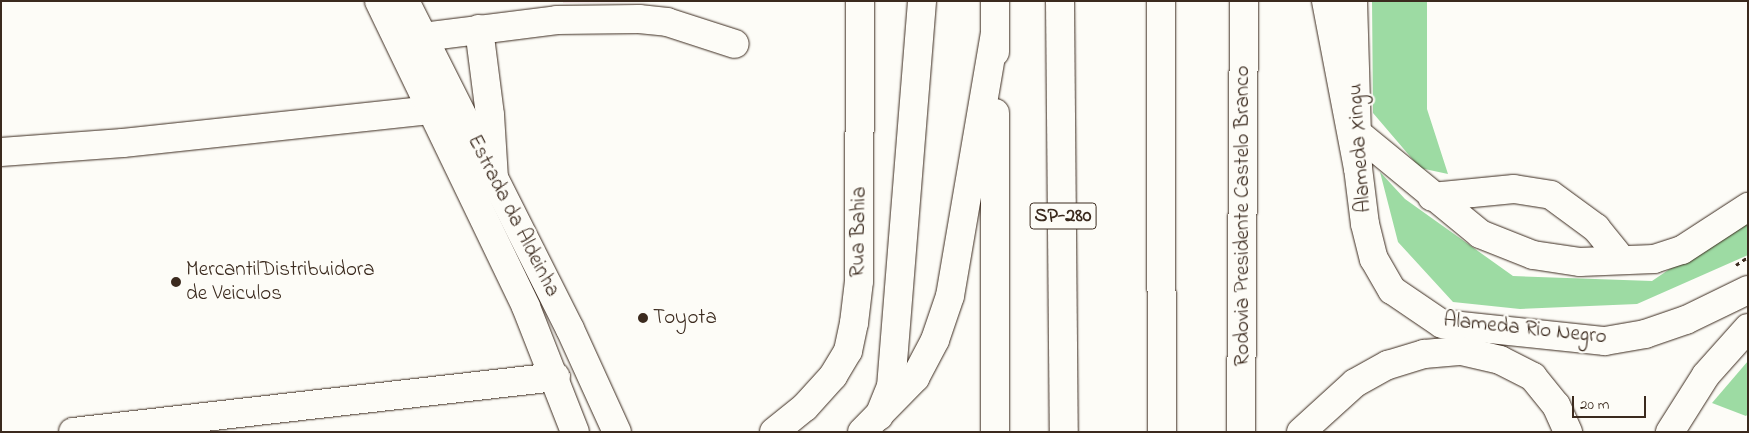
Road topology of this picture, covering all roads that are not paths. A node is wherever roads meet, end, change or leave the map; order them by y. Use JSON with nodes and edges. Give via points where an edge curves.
{"nodes":[{"id":1,"x":378,"y":1,"type":"edge"},
{"id":2,"x":405,"y":1,"type":"edge"},
{"id":3,"x":860,"y":1,"type":"edge"},
{"id":4,"x":922,"y":1,"type":"edge"},
{"id":5,"x":995,"y":1,"type":"edge"},
{"id":6,"x":1060,"y":1,"type":"edge"},
{"id":7,"x":1161,"y":1,"type":"edge"},
{"id":8,"x":1244,"y":1,"type":"edge"},
{"id":9,"x":1326,"y":1,"type":"edge"},
{"id":10,"x":1353,"y":1,"type":"edge"},
{"id":11,"x":479,"y":29,"type":"junction"},
{"id":12,"x":995,"y":34,"type":"junction"},
{"id":13,"x":423,"y":37,"type":"junction"},
{"id":14,"x":735,"y":44,"type":"dead end"},
{"id":15,"x":432,"y":110,"type":"junction"},
{"id":16,"x":1356,"y":132,"type":"junction"},
{"id":17,"x":1,"y":152,"type":"edge"},
{"id":18,"x":1358,"y":168,"type":"junction"},
{"id":19,"x":494,"y":178,"type":"junction"},
{"id":20,"x":1432,"y":197,"type":"junction"},
{"id":21,"x":1748,"y":207,"type":"edge"},
{"id":22,"x":1620,"y":258,"type":"junction"},
{"id":23,"x":1392,"y":290,"type":"joint"},
{"id":24,"x":1748,"y":290,"type":"edge"},
{"id":25,"x":1748,"y":328,"type":"edge"},
{"id":26,"x":556,"y":377,"type":"junction"},
{"id":27,"x":870,"y":426,"type":"edge"},
{"id":28,"x":73,"y":432,"type":"edge"},
{"id":29,"x":575,"y":432,"type":"edge"},
{"id":30,"x":617,"y":432,"type":"edge"},
{"id":31,"x":774,"y":432,"type":"edge"},
{"id":32,"x":995,"y":432,"type":"edge"},
{"id":33,"x":1064,"y":432,"type":"edge"},
{"id":34,"x":1162,"y":432,"type":"edge"},
{"id":35,"x":1242,"y":432,"type":"edge"},
{"id":36,"x":1301,"y":432,"type":"edge"},
{"id":37,"x":1568,"y":432,"type":"edge"},
{"id":38,"x":1670,"y":432,"type":"edge"}],
"edges":[{"from":1,"to":15,"type":"main road","name":"Estrada da Aldeinha"},
{"from":2,"to":13,"type":"main road","name":"Estrada da Aldeinha"},
{"from":3,"to":31,"type":"main road","name":"Rua Bahia","via":[[859,281],[854,323],[848,351],[833,376],[805,407]]},
{"from":4,"to":27,"type":"main road","via":[[891,386]]},
{"from":5,"to":12,"type":"main road"},
{"from":6,"to":33,"type":"main road","number":"SP-280"},
{"from":7,"to":34,"type":"main road"},
{"from":8,"to":35,"type":"main road","name":"Rodovia Presidente Castelo Branco"},
{"from":9,"to":18,"type":"main road"},
{"from":10,"to":16,"type":"main road","name":"Alameda Xingu"},
{"from":11,"to":13,"type":"main road"},
{"from":11,"to":14,"type":"main road","via":[[557,20],[639,19],[667,22]]},
{"from":11,"to":19,"type":"main road"},
{"from":12,"to":27,"type":"main road","via":[[950,296],[935,340],[915,378]]},
{"from":12,"to":32,"type":"main road"},
{"from":13,"to":19,"type":"main road","name":"Estrada da Aldeinha"},
{"from":15,"to":17,"type":"main road","via":[[124,143]]},
{"from":15,"to":26,"type":"main road","name":"Estrada da Aldeinha"},
{"from":16,"to":18,"type":"main road","name":"Alameda Xingu"},
{"from":16,"to":20,"type":"main road"},
{"from":18,"to":23,"type":"main road","name":"Alameda Xingu","via":[[1365,224],[1374,259]]},
{"from":19,"to":30,"type":"main road","name":"Estrada da Aldeinha","via":[[570,329]]},
{"from":20,"to":22,"type":"main road","via":[[1480,234],[1533,255],[1580,262]]},
{"from":20,"to":22,"type":"main road","via":[[1514,189],[1551,195],[1596,228]]},
{"from":21,"to":22,"type":"main road","via":[[1682,250],[1654,259]]},
{"from":23,"to":24,"type":"main road","name":"Alameda Rio Negro","via":[[1442,324],[1605,341],[1645,334],[1686,320]]},
{"from":25,"to":38,"type":"main road","via":[[1706,375]]},
{"from":26,"to":28,"type":"main road"},
{"from":26,"to":29,"type":"main road","name":"Estrada da Aldeinha"},
{"from":36,"to":37,"type":"main road","via":[[1355,383],[1388,365],[1424,354],[1462,351],[1500,360],[1533,377],[1556,406]]}]}
